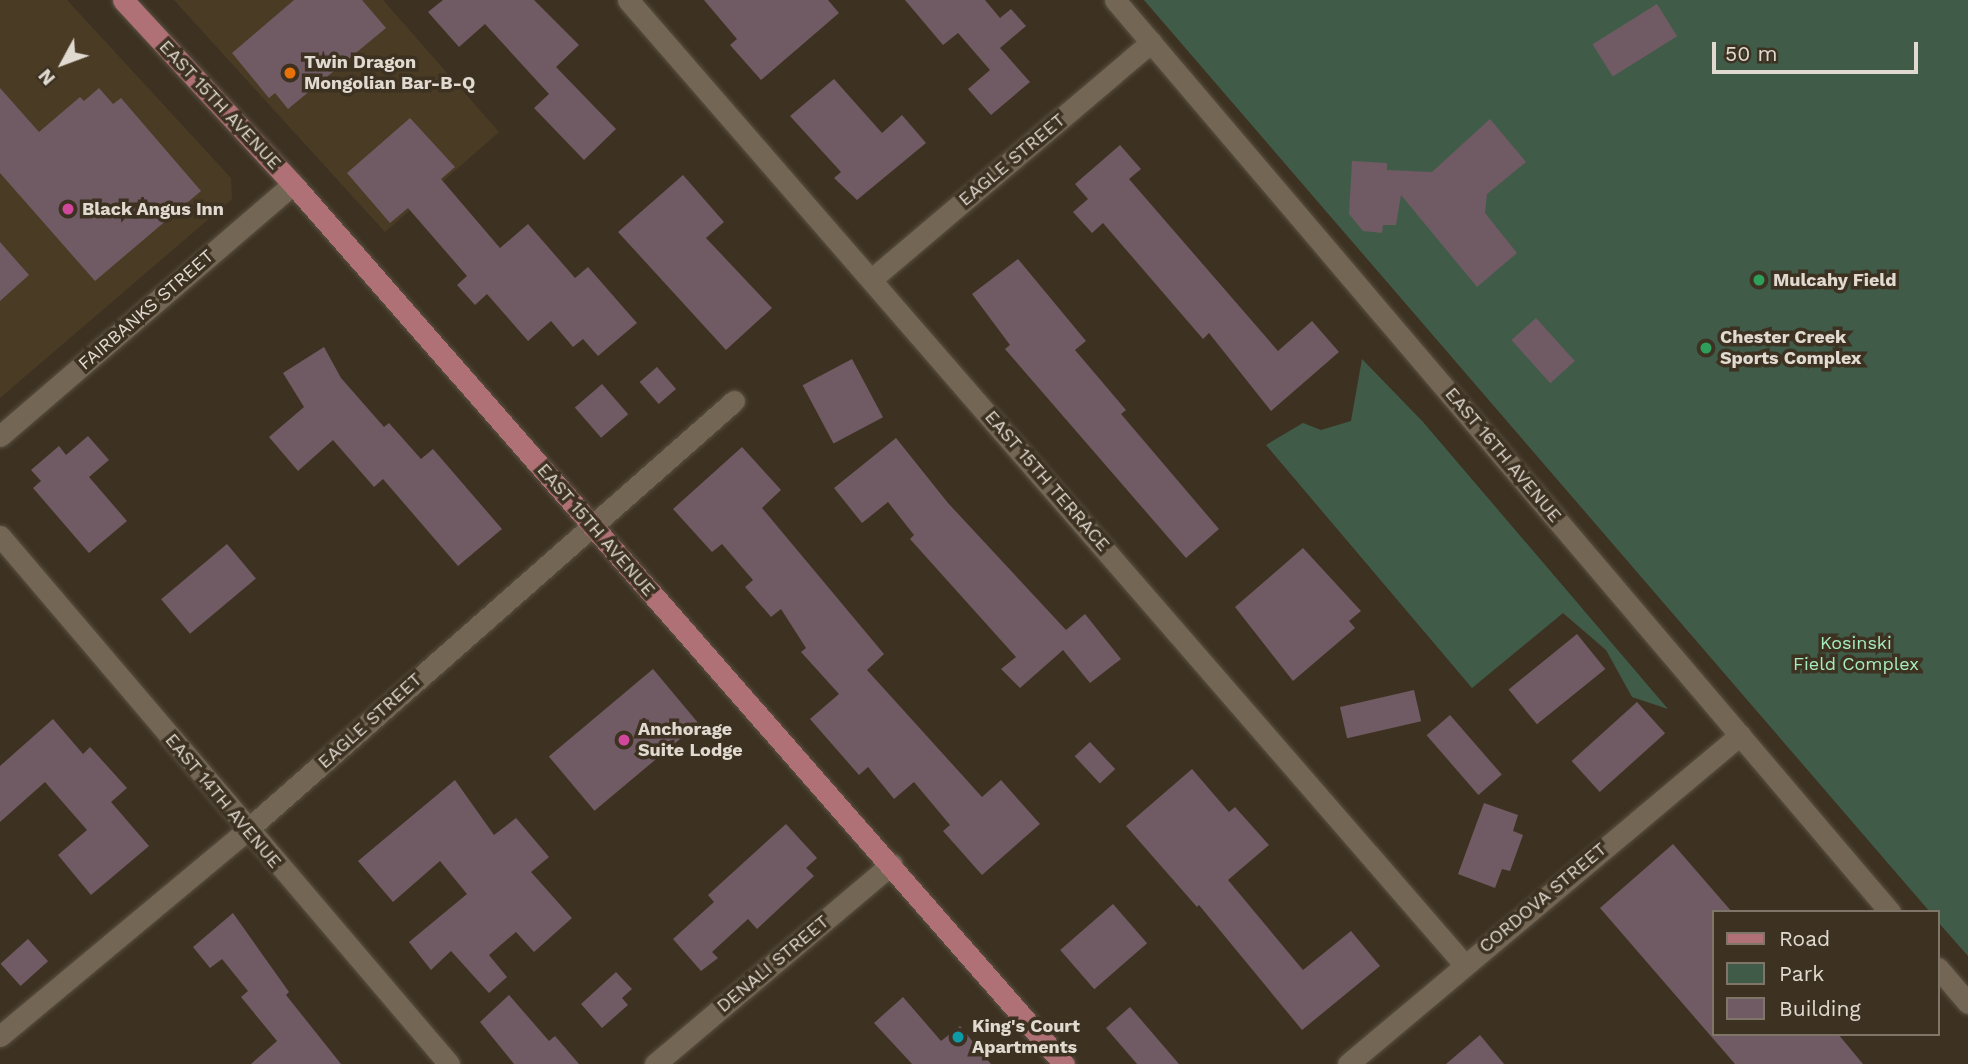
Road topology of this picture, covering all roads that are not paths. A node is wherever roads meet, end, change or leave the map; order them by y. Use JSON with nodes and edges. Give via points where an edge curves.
{"nodes":[{"id":1,"x":628,"y":0,"type":"edge"},
{"id":2,"x":1115,"y":0,"type":"edge"},
{"id":3,"x":131,"y":3,"type":"edge"},
{"id":4,"x":1151,"y":42,"type":"junction"},
{"id":5,"x":293,"y":184,"type":"junction"},
{"id":6,"x":873,"y":278,"type":"junction"},
{"id":7,"x":734,"y":401,"type":"dead end"},
{"id":8,"x":0,"y":436,"type":"edge"},
{"id":9,"x":591,"y":525,"type":"junction"},
{"id":10,"x":0,"y":536,"type":"edge"},
{"id":11,"x":1740,"y":735,"type":"junction"},
{"id":12,"x":247,"y":830,"type":"junction"},
{"id":13,"x":892,"y":864,"type":"junction"},
{"id":14,"x":1888,"y":910,"type":"edge"},
{"id":15,"x":1464,"y":964,"type":"junction"},
{"id":16,"x":1940,"y":970,"type":"edge"},
{"id":17,"x":1968,"y":1003,"type":"edge"},
{"id":18,"x":0,"y":1036,"type":"edge"},
{"id":19,"x":449,"y":1064,"type":"edge"},
{"id":20,"x":655,"y":1064,"type":"edge"},
{"id":21,"x":1064,"y":1064,"type":"edge"},
{"id":22,"x":1348,"y":1064,"type":"edge"}],
"edges":[{"from":1,"to":6,"type":"street","name":"EAST 15TH TERRACE"},
{"from":2,"to":4,"type":"street","name":"EAST 16TH AVENUE"},
{"from":3,"to":5,"type":"main road","name":"EAST 15TH AVENUE"},
{"from":4,"to":6,"type":"street","name":"EAGLE STREET"},
{"from":4,"to":11,"type":"street","name":"EAST 16TH AVENUE"},
{"from":5,"to":8,"type":"street","name":"FAIRBANKS STREET"},
{"from":5,"to":9,"type":"main road","name":"EAST 15TH AVENUE"},
{"from":6,"to":15,"type":"street","name":"EAST 15TH TERRACE"},
{"from":7,"to":9,"type":"street","name":"EAGLE STREET"},
{"from":9,"to":12,"type":"street","name":"EAGLE STREET"},
{"from":9,"to":13,"type":"main road","name":"EAST 15TH AVENUE"},
{"from":10,"to":12,"type":"street","name":"EAST 14TH AVENUE"},
{"from":11,"to":14,"type":"street","name":"EAST 16TH AVENUE"},
{"from":11,"to":15,"type":"street","name":"CORDOVA STREET"},
{"from":12,"to":18,"type":"street","name":"EAGLE STREET"},
{"from":12,"to":19,"type":"street","name":"EAST 14TH AVENUE"},
{"from":13,"to":20,"type":"street","name":"DENALI STREET"},
{"from":13,"to":21,"type":"main road","name":"EAST 15TH AVENUE"},
{"from":15,"to":22,"type":"street","name":"CORDOVA STREET"},
{"from":16,"to":17,"type":"street"}]}
